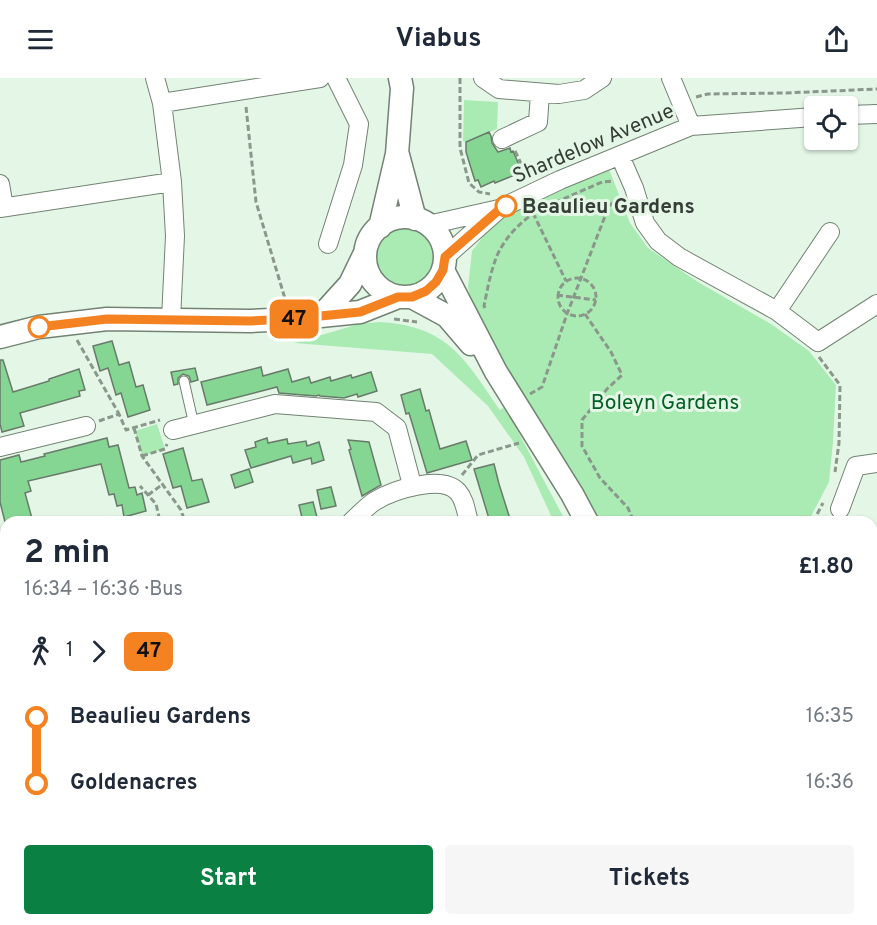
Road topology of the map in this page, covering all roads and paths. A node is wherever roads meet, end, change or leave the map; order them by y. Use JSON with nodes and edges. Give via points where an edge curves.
{"nodes":[{"id":1,"x":155,"y":78,"type":"edge"},
{"id":2,"x":320,"y":78,"type":"edge"},
{"id":3,"x":336,"y":78,"type":"edge"},
{"id":4,"x":400,"y":78,"type":"edge"},
{"id":5,"x":460,"y":78,"type":"edge"},
{"id":6,"x":483,"y":78,"type":"edge"},
{"id":7,"x":602,"y":78,"type":"edge"},
{"id":8,"x":671,"y":78,"type":"edge"},
{"id":9,"x":877,"y":89,"type":"edge"},
{"id":10,"x":244,"y":91,"type":"junction"},
{"id":11,"x":540,"y":93,"type":"junction"},
{"id":12,"x":689,"y":98,"type":"dead end"},
{"id":13,"x":162,"y":103,"type":"junction"},
{"id":14,"x":876,"y":113,"type":"edge"},
{"id":15,"x":858,"y":114,"type":"edge"},
{"id":16,"x":804,"y":118,"type":"edge"},
{"id":17,"x":691,"y":126,"type":"junction"},
{"id":18,"x":505,"y":138,"type":"joint"},
{"id":19,"x":398,"y":154,"type":"junction"},
{"id":20,"x":620,"y":156,"type":"junction"},
{"id":21,"x":529,"y":180,"type":"dead end"},
{"id":22,"x":172,"y":182,"type":"junction"},
{"id":23,"x":617,"y":182,"type":"dead end"},
{"id":24,"x":0,"y":184,"type":"edge"},
{"id":25,"x":499,"y":202,"type":"junction"},
{"id":26,"x":625,"y":203,"type":"dead end"},
{"id":27,"x":2,"y":207,"type":"edge"},
{"id":28,"x":533,"y":213,"type":"junction"},
{"id":29,"x":422,"y":222,"type":"junction"},
{"id":30,"x":380,"y":227,"type":"junction"},
{"id":31,"x":830,"y":232,"type":"dead end"},
{"id":32,"x":328,"y":244,"type":"dead end"},
{"id":33,"x":365,"y":254,"type":"junction"},
{"id":34,"x":444,"y":263,"type":"junction"},
{"id":35,"x":582,"y":279,"type":"junction"},
{"id":36,"x":566,"y":281,"type":"junction"},
{"id":37,"x":558,"y":295,"type":"junction"},
{"id":38,"x":405,"y":297,"type":"junction"},
{"id":39,"x":574,"y":297,"type":"junction"},
{"id":40,"x":596,"y":300,"type":"junction"},
{"id":41,"x":877,"y":304,"type":"edge"},
{"id":42,"x":288,"y":307,"type":"dead end"},
{"id":43,"x":777,"y":311,"type":"junction"},
{"id":44,"x":567,"y":314,"type":"junction"},
{"id":45,"x":585,"y":314,"type":"junction"},
{"id":46,"x":322,"y":315,"type":"junction"},
{"id":47,"x":488,"y":317,"type":"dead end"},
{"id":48,"x":171,"y":319,"type":"junction"},
{"id":49,"x":0,"y":337,"type":"edge"},
{"id":50,"x":76,"y":339,"type":"dead end"},
{"id":51,"x":819,"y":357,"type":"dead end"},
{"id":52,"x":496,"y":372,"type":"junction"},
{"id":53,"x":184,"y":381,"type":"dead end"},
{"id":54,"x":530,"y":394,"type":"dead end"},
{"id":55,"x":119,"y":414,"type":"junction"},
{"id":56,"x":195,"y":425,"type":"junction"},
{"id":57,"x":86,"y":426,"type":"joint"},
{"id":58,"x":134,"y":428,"type":"junction"},
{"id":59,"x":173,"y":430,"type":"junction"},
{"id":60,"x":524,"y":441,"type":"dead end"},
{"id":61,"x":0,"y":447,"type":"edge"},
{"id":62,"x":142,"y":456,"type":"junction"},
{"id":63,"x":877,"y":463,"type":"edge"},
{"id":64,"x":835,"y":473,"type":"dead end"},
{"id":65,"x":163,"y":484,"type":"junction"},
{"id":66,"x":412,"y":485,"type":"junction"},
{"id":67,"x":140,"y":486,"type":"dead end"},
{"id":68,"x":456,"y":490,"type":"junction"},
{"id":69,"x":148,"y":495,"type":"junction"},
{"id":70,"x":823,"y":503,"type":"dead end"},
{"id":71,"x":840,"y":509,"type":"dead end"},
{"id":72,"x":159,"y":516,"type":"edge"},
{"id":73,"x":183,"y":516,"type":"edge"},
{"id":74,"x":358,"y":516,"type":"edge"},
{"id":75,"x":468,"y":516,"type":"edge"},
{"id":76,"x":584,"y":516,"type":"edge"},
{"id":77,"x":631,"y":516,"type":"edge"},
{"id":78,"x":816,"y":516,"type":"edge"}],
"edges":[{"from":1,"to":13,"type":"street"},
{"from":2,"to":10,"type":"street"},
{"from":3,"to":32,"type":"street","via":[[359,124],[353,165]]},
{"from":4,"to":19,"type":"street"},
{"from":5,"to":25,"type":"path","via":[[460,148],[469,183]]},
{"from":6,"to":11,"type":"street","via":[[499,89]]},
{"from":7,"to":11,"type":"street","via":[[584,90]]},
{"from":8,"to":17,"type":"street"},
{"from":9,"to":12,"type":"path","via":[[708,94]]},
{"from":10,"to":13,"type":"street"},
{"from":10,"to":42,"type":"path","via":[[256,202]]},
{"from":11,"to":18,"type":"street","via":[[538,122]]},
{"from":13,"to":22,"type":"street"},
{"from":14,"to":15,"type":"street"},
{"from":16,"to":17,"type":"street","name":"Shardelow Avenue"},
{"from":17,"to":20,"type":"street","name":"Shardelow Avenue"},
{"from":18,"to":21,"type":"path"},
{"from":19,"to":29,"type":"street"},
{"from":19,"to":30,"type":"street"},
{"from":20,"to":25,"type":"street","name":"Shardelow Avenue"},
{"from":20,"to":43,"type":"street","via":[[645,223],[658,241]]},
{"from":22,"to":27,"type":"street"},
{"from":22,"to":48,"type":"street","via":[[175,236]]},
{"from":23,"to":28,"type":"path","via":[[602,182]]},
{"from":24,"to":27,"type":"street"},
{"from":25,"to":29,"type":"street","name":"Shardelow Avenue"},
{"from":25,"to":34,"type":"street","name":"Shardelow Avenue"},
{"from":26,"to":35,"type":"path","via":[[622,195],[609,206]]},
{"from":28,"to":36,"type":"path"},
{"from":28,"to":47,"type":"path","via":[[509,235],[495,259],[484,306]]},
{"from":29,"to":30,"type":"street","via":[[405,218]]},
{"from":29,"to":34,"type":"street","via":[[438,235]]},
{"from":30,"to":33,"type":"street","via":[[369,240]]},
{"from":31,"to":43,"type":"street"},
{"from":33,"to":38,"type":"street","via":[[376,285]]},
{"from":33,"to":46,"type":"street","via":[[350,285]]},
{"from":34,"to":38,"type":"street","via":[[436,282],[426,291]]},
{"from":34,"to":52,"type":"street"},
{"from":35,"to":36,"type":"path"},
{"from":35,"to":39,"type":"path"},
{"from":35,"to":40,"type":"path","via":[[592,285]]},
{"from":36,"to":37,"type":"path"},
{"from":37,"to":39,"type":"path"},
{"from":37,"to":44,"type":"path","via":[[561,309]]},
{"from":38,"to":46,"type":"street","via":[[360,312]]},
{"from":38,"to":52,"type":"street","via":[[447,316]]},
{"from":39,"to":40,"type":"path"},
{"from":39,"to":44,"type":"path"},
{"from":40,"to":45,"type":"path"},
{"from":41,"to":43,"type":"street","via":[[818,342]]},
{"from":44,"to":45,"type":"path"},
{"from":44,"to":54,"type":"path","via":[[542,387]]},
{"from":45,"to":77,"type":"path","via":[[622,375],[582,420],[582,446],[600,478]]},
{"from":46,"to":48,"type":"street","via":[[250,321]]},
{"from":48,"to":49,"type":"street","via":[[107,319],[39,327]]},
{"from":50,"to":55,"type":"path"},
{"from":51,"to":64,"type":"path","via":[[840,385]]},
{"from":52,"to":76,"type":"street"},
{"from":53,"to":56,"type":"lane"},
{"from":55,"to":57,"type":"path"},
{"from":55,"to":58,"type":"path","via":[[126,430]]},
{"from":56,"to":59,"type":"street"},
{"from":56,"to":66,"type":"street","via":[[275,404],[376,412],[398,428]]},
{"from":57,"to":61,"type":"street"},
{"from":58,"to":59,"type":"path","via":[[161,420]]},
{"from":58,"to":62,"type":"path"},
{"from":59,"to":62,"type":"path","via":[[165,449]]},
{"from":60,"to":68,"type":"path","via":[[478,455],[456,482]]},
{"from":62,"to":65,"type":"path"},
{"from":63,"to":71,"type":"street","via":[[856,466]]},
{"from":65,"to":69,"type":"path"},
{"from":65,"to":73,"type":"path"},
{"from":66,"to":68,"type":"street","via":[[446,484]]},
{"from":66,"to":74,"type":"street","via":[[375,501]]},
{"from":67,"to":69,"type":"path"},
{"from":68,"to":75,"type":"street"},
{"from":69,"to":72,"type":"path","via":[[156,504]]},
{"from":70,"to":78,"type":"path"}]}
